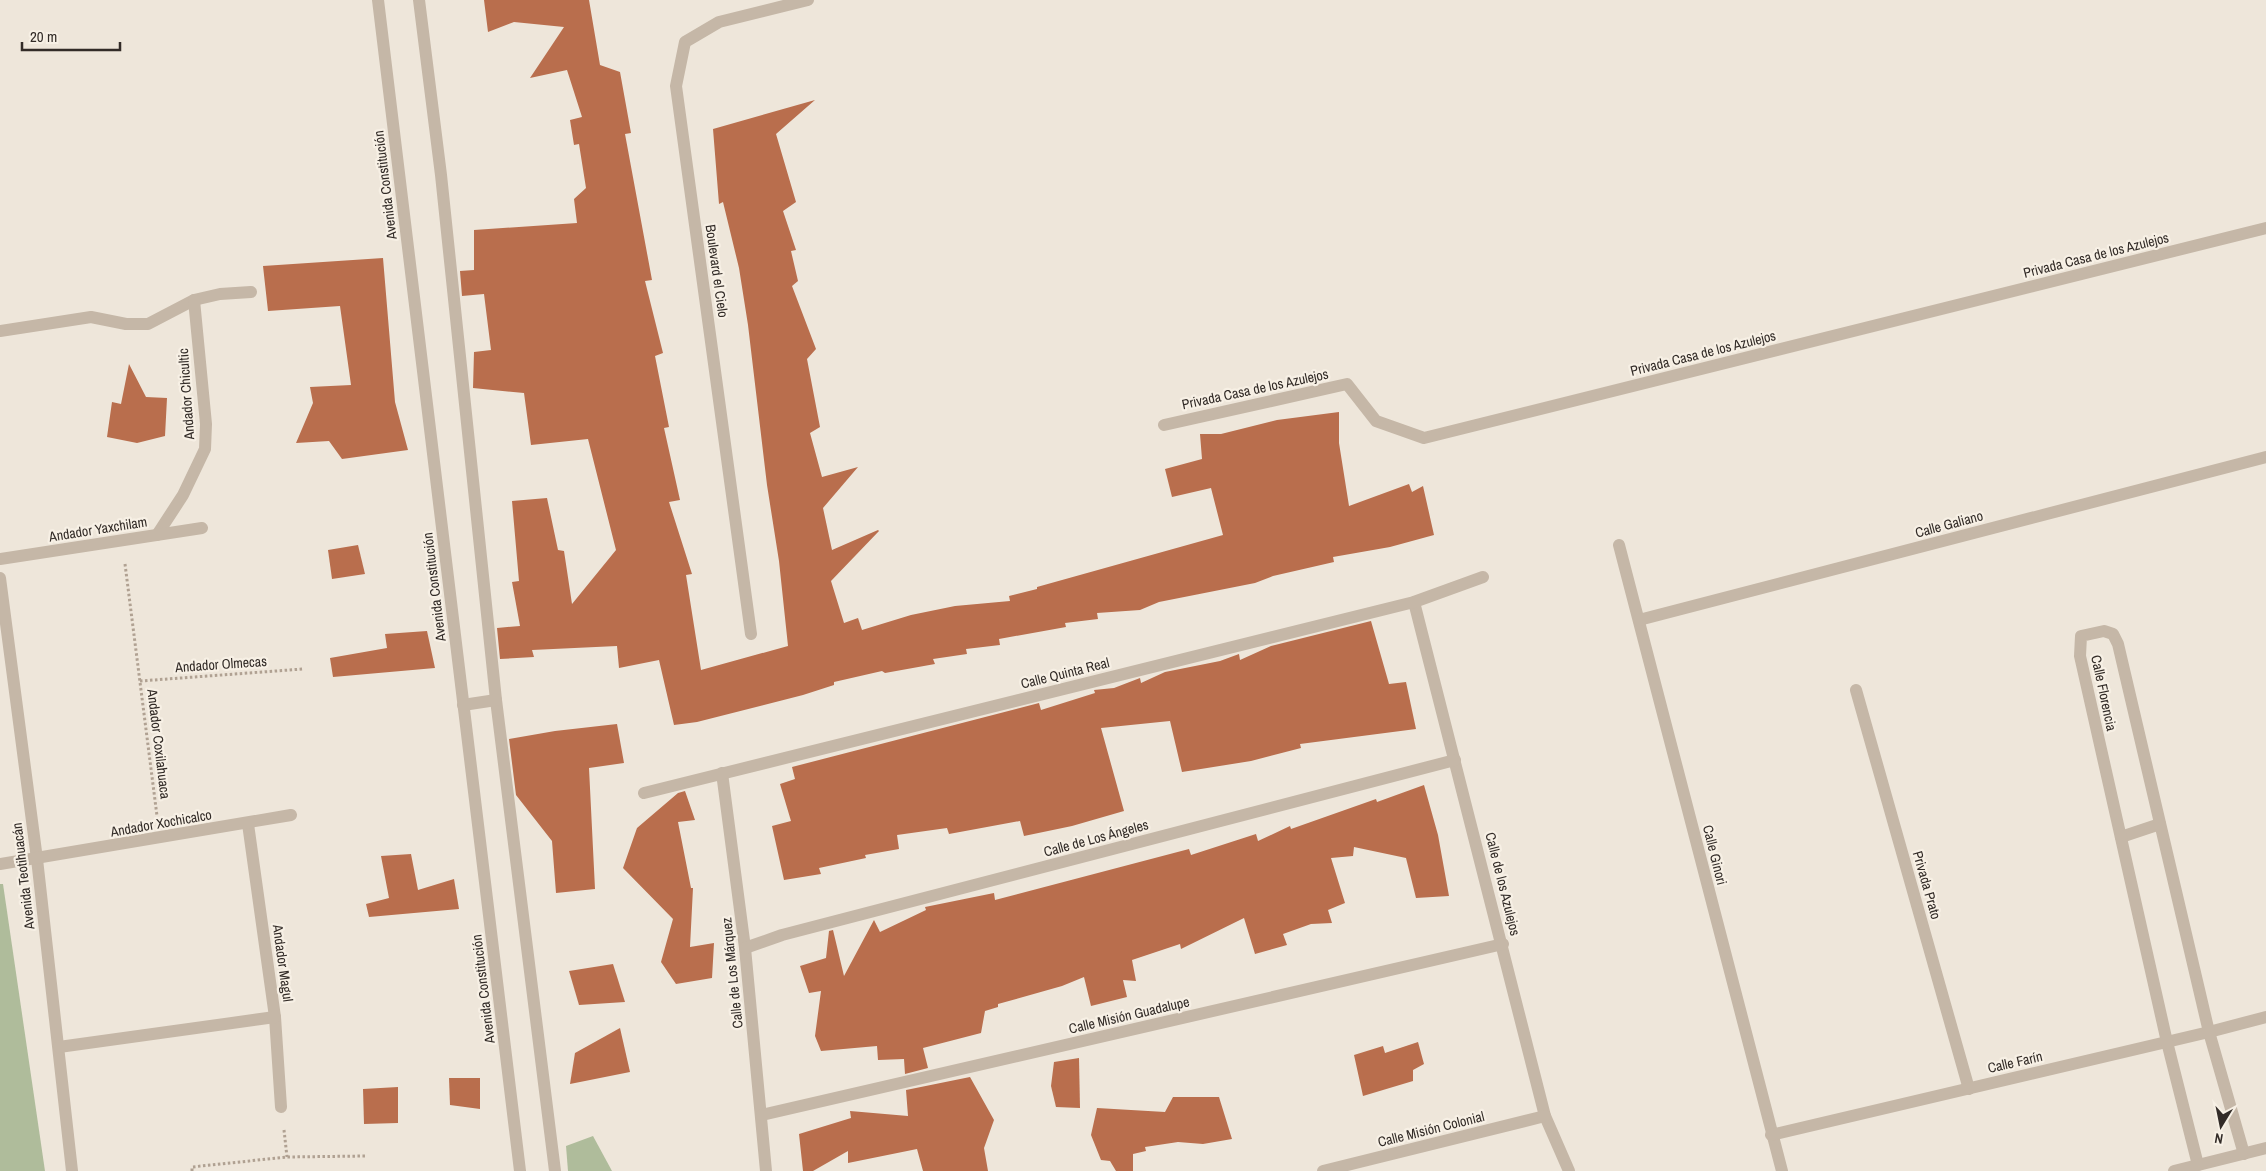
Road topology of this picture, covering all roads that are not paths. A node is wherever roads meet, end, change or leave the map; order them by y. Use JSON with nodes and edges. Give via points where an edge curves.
{"nodes":[{"id":1,"x":378,"y":0,"type":"edge"},
{"id":2,"x":419,"y":0,"type":"edge"},
{"id":3,"x":808,"y":0,"type":"edge"},
{"id":4,"x":2266,"y":228,"type":"edge"},
{"id":5,"x":251,"y":292,"type":"dead end"},
{"id":6,"x":194,"y":300,"type":"junction"},
{"id":7,"x":0,"y":331,"type":"edge"},
{"id":8,"x":1164,"y":425,"type":"dead end"},
{"id":9,"x":2266,"y":457,"type":"edge"},
{"id":10,"x":202,"y":528,"type":"dead end"},
{"id":11,"x":157,"y":535,"type":"junction"},
{"id":12,"x":1618,"y":546,"type":"dead end"},
{"id":13,"x":0,"y":559,"type":"edge"},
{"id":14,"x":1483,"y":577,"type":"dead end"},
{"id":15,"x":0,"y":578,"type":"edge"},
{"id":16,"x":1414,"y":602,"type":"junction"},
{"id":17,"x":1639,"y":620,"type":"junction"},
{"id":18,"x":752,"y":634,"type":"dead end"},
{"id":19,"x":1856,"y":690,"type":"dead end"},
{"id":20,"x":496,"y":700,"type":"junction"},
{"id":21,"x":463,"y":705,"type":"junction"},
{"id":22,"x":1455,"y":760,"type":"junction"},
{"id":23,"x":722,"y":773,"type":"junction"},
{"id":24,"x":644,"y":793,"type":"dead end"},
{"id":25,"x":291,"y":815,"type":"dead end"},
{"id":26,"x":248,"y":824,"type":"junction"},
{"id":27,"x":2160,"y":824,"type":"junction"},
{"id":28,"x":2121,"y":837,"type":"junction"},
{"id":29,"x":37,"y":859,"type":"junction"},
{"id":30,"x":0,"y":864,"type":"edge"},
{"id":31,"x":1503,"y":944,"type":"junction"},
{"id":32,"x":745,"y":948,"type":"junction"},
{"id":33,"x":275,"y":1017,"type":"junction"},
{"id":34,"x":2266,"y":1017,"type":"edge"},
{"id":35,"x":2209,"y":1032,"type":"junction"},
{"id":36,"x":2167,"y":1042,"type":"junction"},
{"id":37,"x":59,"y":1047,"type":"junction"},
{"id":38,"x":1969,"y":1089,"type":"junction"},
{"id":39,"x":281,"y":1107,"type":"dead end"},
{"id":40,"x":762,"y":1115,"type":"junction"},
{"id":41,"x":1545,"y":1116,"type":"junction"},
{"id":42,"x":1771,"y":1135,"type":"junction"},
{"id":43,"x":2266,"y":1148,"type":"edge"},
{"id":44,"x":2244,"y":1154,"type":"junction"},
{"id":45,"x":2198,"y":1165,"type":"junction"},
{"id":46,"x":72,"y":1171,"type":"edge"},
{"id":47,"x":520,"y":1171,"type":"edge"},
{"id":48,"x":555,"y":1171,"type":"edge"},
{"id":49,"x":766,"y":1171,"type":"edge"},
{"id":50,"x":1324,"y":1171,"type":"edge"},
{"id":51,"x":1569,"y":1171,"type":"edge"},
{"id":52,"x":1782,"y":1171,"type":"edge"},
{"id":53,"x":2174,"y":1171,"type":"edge"}],
"edges":[{"from":1,"to":21,"type":"street","name":"Avenida Constitución"},
{"from":2,"to":20,"type":"street","via":[[441,175]]},
{"from":3,"to":18,"type":"street","name":"Boulevard el Cielo","via":[[719,22],[685,42],[676,86]]},
{"from":4,"to":8,"type":"street","name":"Privada Casa de los Azulejos","via":[[1424,438],[1376,421],[1347,384]]},
{"from":5,"to":6,"type":"street"},
{"from":6,"to":7,"type":"street","via":[[148,324],[91,318]]},
{"from":6,"to":11,"type":"street","name":"Andador Chicultic","via":[[206,424],[204,449],[183,495]]},
{"from":9,"to":17,"type":"street","name":"Calle Galiano"},
{"from":10,"to":11,"type":"street","name":"Andador Yaxchilam"},
{"from":11,"to":13,"type":"street","name":"Andador Yaxchilam"},
{"from":12,"to":17,"type":"street","name":"Calle Ginori"},
{"from":14,"to":16,"type":"street","name":"Calle Quinta Real"},
{"from":15,"to":29,"type":"street","name":"Avenida Teotihuacán"},
{"from":16,"to":22,"type":"street","name":"Calle de los Azulejos"},
{"from":16,"to":23,"type":"street","name":"Calle Quinta Real"},
{"from":17,"to":42,"type":"street","name":"Calle Ginori"},
{"from":19,"to":38,"type":"street","name":"Privada Prato"},
{"from":20,"to":21,"type":"street"},
{"from":20,"to":48,"type":"street"},
{"from":21,"to":47,"type":"street","name":"Avenida Constitución"},
{"from":22,"to":31,"type":"street","name":"Calle de los Azulejos"},
{"from":22,"to":32,"type":"street","name":"Calle de Los Ángeles","via":[[782,935]]},
{"from":23,"to":24,"type":"street","name":"Calle Quinta Real"},
{"from":23,"to":32,"type":"street","name":"Calle de Los Márquez"},
{"from":25,"to":26,"type":"street","name":"Andador Xochicalco"},
{"from":26,"to":29,"type":"street","name":"Andador Xochicalco"},
{"from":26,"to":33,"type":"street","name":"Andador Magul"},
{"from":27,"to":28,"type":"street"},
{"from":27,"to":28,"type":"street","name":"Calle Florencia","via":[[2113,634],[2104,631],[2081,636],[2080,656]]},
{"from":27,"to":35,"type":"street","name":"Calle Florencia"},
{"from":28,"to":36,"type":"street","name":"Calle Florencia"},
{"from":29,"to":30,"type":"street","name":"Andador Xochicalco"},
{"from":29,"to":37,"type":"street","name":"Avenida Teotihuacán"},
{"from":31,"to":40,"type":"street","name":"Calle Misión Guadalupe"},
{"from":31,"to":41,"type":"street","name":"Calle de los Azulejos"},
{"from":32,"to":40,"type":"street","name":"Calle de Los Márquez"},
{"from":33,"to":37,"type":"street"},
{"from":33,"to":39,"type":"street","name":"Andador Magul"},
{"from":34,"to":35,"type":"street","name":"Calle Farín"},
{"from":35,"to":36,"type":"street","name":"Calle Farín"},
{"from":35,"to":44,"type":"street","name":"Calle Florencia"},
{"from":36,"to":38,"type":"street","name":"Calle Farín"},
{"from":36,"to":45,"type":"street","name":"Calle Florencia"},
{"from":37,"to":46,"type":"street","name":"Avenida Teotihuacán"},
{"from":38,"to":42,"type":"street","name":"Calle Farín"},
{"from":40,"to":49,"type":"street","name":"Calle de Los Márquez"},
{"from":41,"to":50,"type":"street","name":"Calle Misión Colonial"},
{"from":41,"to":51,"type":"street","name":"Calle de los Azulejos"},
{"from":42,"to":52,"type":"street","name":"Calle Ginori"},
{"from":43,"to":44,"type":"street"},
{"from":44,"to":45,"type":"street"},
{"from":45,"to":53,"type":"street"}]}
